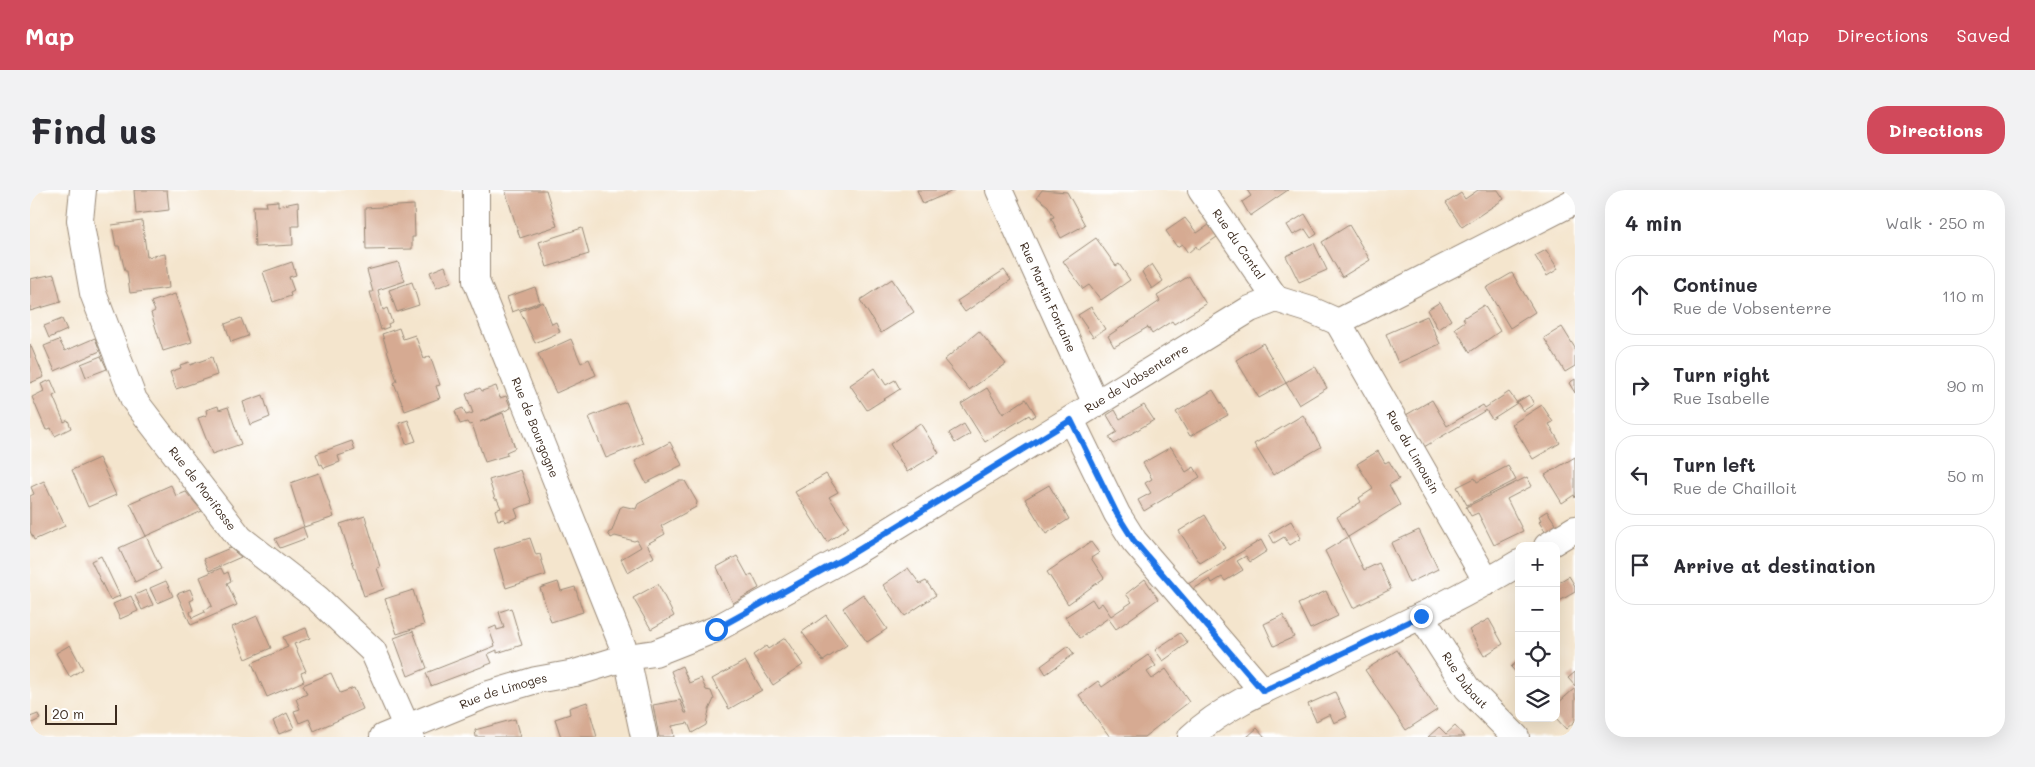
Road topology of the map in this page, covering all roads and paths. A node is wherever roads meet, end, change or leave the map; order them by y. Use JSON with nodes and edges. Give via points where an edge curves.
{"nodes":[{"id":1,"x":83,"y":190,"type":"edge"},
{"id":2,"x":476,"y":190,"type":"edge"},
{"id":3,"x":999,"y":190,"type":"edge"},
{"id":4,"x":1201,"y":190,"type":"edge"},
{"id":5,"x":1575,"y":202,"type":"edge"},
{"id":6,"x":1276,"y":300,"type":"junction"},
{"id":7,"x":1338,"y":322,"type":"junction"},
{"id":8,"x":1096,"y":404,"type":"junction"},
{"id":9,"x":1071,"y":420,"type":"junction"},
{"id":10,"x":1575,"y":529,"type":"edge"},
{"id":11,"x":1554,"y":542,"type":"edge"},
{"id":12,"x":1515,"y":565,"type":"edge"},
{"id":13,"x":1487,"y":582,"type":"junction"},
{"id":14,"x":1421,"y":616,"type":"junction"},
{"id":15,"x":627,"y":657,"type":"junction"},
{"id":16,"x":1263,"y":691,"type":"junction"},
{"id":17,"x":410,"y":732,"type":"edge"},
{"id":18,"x":383,"y":737,"type":"edge"},
{"id":19,"x":644,"y":737,"type":"edge"},
{"id":20,"x":1191,"y":737,"type":"edge"},
{"id":21,"x":1516,"y":737,"type":"edge"}],
"edges":[{"from":1,"to":17,"type":"street","name":"Rue de Morifosse","via":[[80,220],[93,293],[134,400],[240,538],[317,598],[373,651]]},
{"from":2,"to":15,"type":"street","name":"Rue de Bourgogne","via":[[476,281]]},
{"from":3,"to":8,"type":"street","name":"Rue Martin Fontaine"},
{"from":4,"to":6,"type":"street","name":"Rue du Cantal"},
{"from":5,"to":7,"type":"street"},
{"from":6,"to":7,"type":"street"},
{"from":6,"to":8,"type":"street","name":"Rue de Vobsenterre","via":[[1250,309]]},
{"from":7,"to":13,"type":"street","name":"Rue du Limousin"},
{"from":8,"to":9,"type":"street","name":"Rue de Vobsenterre"},
{"from":9,"to":15,"type":"street","name":"Rue de Vobsenterre","via":[[850,555],[716,629],[655,653]]},
{"from":9,"to":16,"type":"street","via":[[1117,514],[1134,541]]},
{"from":10,"to":11,"type":"street"},
{"from":12,"to":13,"type":"street"},
{"from":13,"to":14,"type":"street"},
{"from":14,"to":16,"type":"street"},
{"from":14,"to":21,"type":"street","name":"Rue Dubaut","via":[[1467,688]]},
{"from":15,"to":17,"type":"street","name":"Rue de Limoges","via":[[486,695]]},
{"from":15,"to":19,"type":"street","name":"Rue de Bourgogne"},
{"from":16,"to":20,"type":"street","via":[[1205,724]]},
{"from":17,"to":18,"type":"street","name":"Rue de Limoges"}]}
